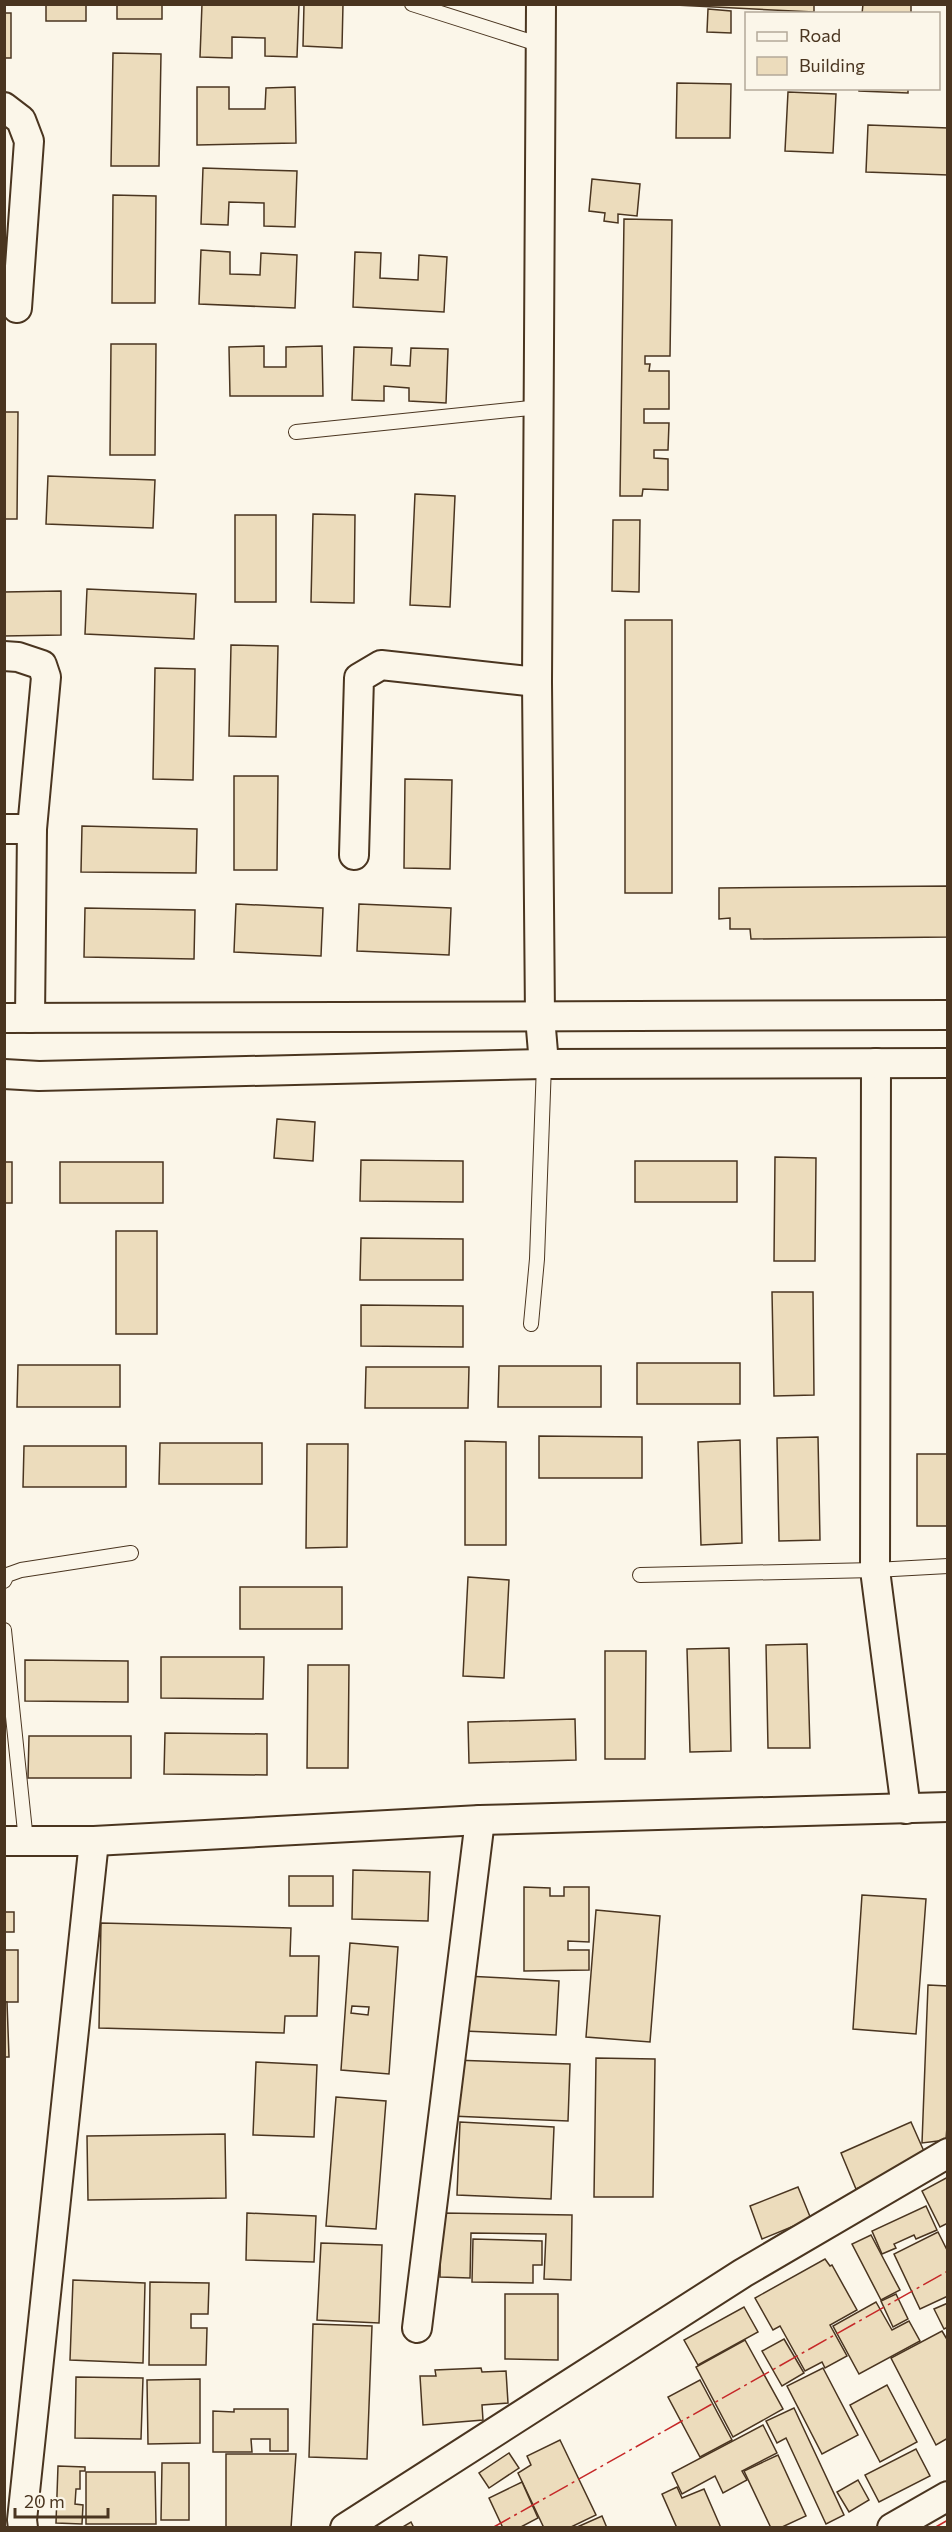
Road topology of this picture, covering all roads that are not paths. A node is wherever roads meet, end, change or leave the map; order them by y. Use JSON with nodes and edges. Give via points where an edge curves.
{"nodes":[{"id":1,"x":412,"y":4,"type":"edge"},
{"id":2,"x":541,"y":4,"type":"edge"},
{"id":3,"x":541,"y":45,"type":"junction"},
{"id":4,"x":4,"y":107,"type":"edge"},
{"id":5,"x":17,"y":308,"type":"dead end"},
{"id":6,"x":540,"y":407,"type":"junction"},
{"id":7,"x":296,"y":432,"type":"dead end"},
{"id":8,"x":4,"y":656,"type":"edge"},
{"id":9,"x":537,"y":682,"type":"junction"},
{"id":10,"x":18,"y":829,"type":"edge"},
{"id":11,"x":354,"y":855,"type":"dead end"},
{"id":12,"x":948,"y":1015,"type":"edge"},
{"id":13,"x":540,"y":1017,"type":"junction"},
{"id":14,"x":17,"y":1018,"type":"edge"},
{"id":15,"x":876,"y":1063,"type":"junction"},
{"id":16,"x":948,"y":1063,"type":"edge"},
{"id":17,"x":544,"y":1064,"type":"junction"},
{"id":18,"x":4,"y":1074,"type":"edge"},
{"id":19,"x":531,"y":1324,"type":"dead end"},
{"id":20,"x":131,"y":1553,"type":"dead end"},
{"id":21,"x":948,"y":1566,"type":"edge"},
{"id":22,"x":875,"y":1570,"type":"junction"},
{"id":23,"x":640,"y":1575,"type":"dead end"},
{"id":24,"x":4,"y":1581,"type":"edge"},
{"id":25,"x":4,"y":1630,"type":"edge"},
{"id":26,"x":948,"y":1807,"type":"edge"},
{"id":27,"x":906,"y":1809,"type":"junction"},
{"id":28,"x":480,"y":1820,"type":"junction"},
{"id":29,"x":15,"y":1841,"type":"edge"},
{"id":30,"x":94,"y":1841,"type":"junction"},
{"id":31,"x":948,"y":2153,"type":"edge"},
{"id":32,"x":417,"y":2328,"type":"dead end"},
{"id":33,"x":948,"y":2496,"type":"edge"},
{"id":34,"x":23,"y":2528,"type":"edge"},
{"id":35,"x":345,"y":2528,"type":"edge"},
{"id":36,"x":892,"y":2528,"type":"edge"}],
"edges":[{"from":1,"to":3,"type":"lane"},
{"from":2,"to":3,"type":"street"},
{"from":3,"to":6,"type":"street"},
{"from":4,"to":5,"type":"street","via":[[21,120],[28,141]]},
{"from":6,"to":7,"type":"lane"},
{"from":6,"to":9,"type":"street"},
{"from":8,"to":10,"type":"street","via":[[42,665],[46,677]]},
{"from":9,"to":11,"type":"street","via":[[381,665],[359,678]]},
{"from":9,"to":13,"type":"street"},
{"from":10,"to":14,"type":"street"},
{"from":12,"to":13,"type":"street"},
{"from":13,"to":14,"type":"street"},
{"from":13,"to":17,"type":"street"},
{"from":15,"to":16,"type":"street"},
{"from":15,"to":17,"type":"street"},
{"from":15,"to":22,"type":"street"},
{"from":17,"to":18,"type":"street"},
{"from":17,"to":19,"type":"lane"},
{"from":20,"to":24,"type":"lane","via":[[21,1570],[7,1575]]},
{"from":21,"to":22,"type":"lane"},
{"from":22,"to":23,"type":"lane"},
{"from":22,"to":27,"type":"street"},
{"from":25,"to":29,"type":"lane"},
{"from":26,"to":27,"type":"street"},
{"from":27,"to":28,"type":"street"},
{"from":28,"to":30,"type":"street"},
{"from":28,"to":32,"type":"street"},
{"from":29,"to":30,"type":"street"},
{"from":30,"to":34,"type":"street"},
{"from":31,"to":35,"type":"street","via":[[743,2273]]},
{"from":33,"to":36,"type":"street"}]}
